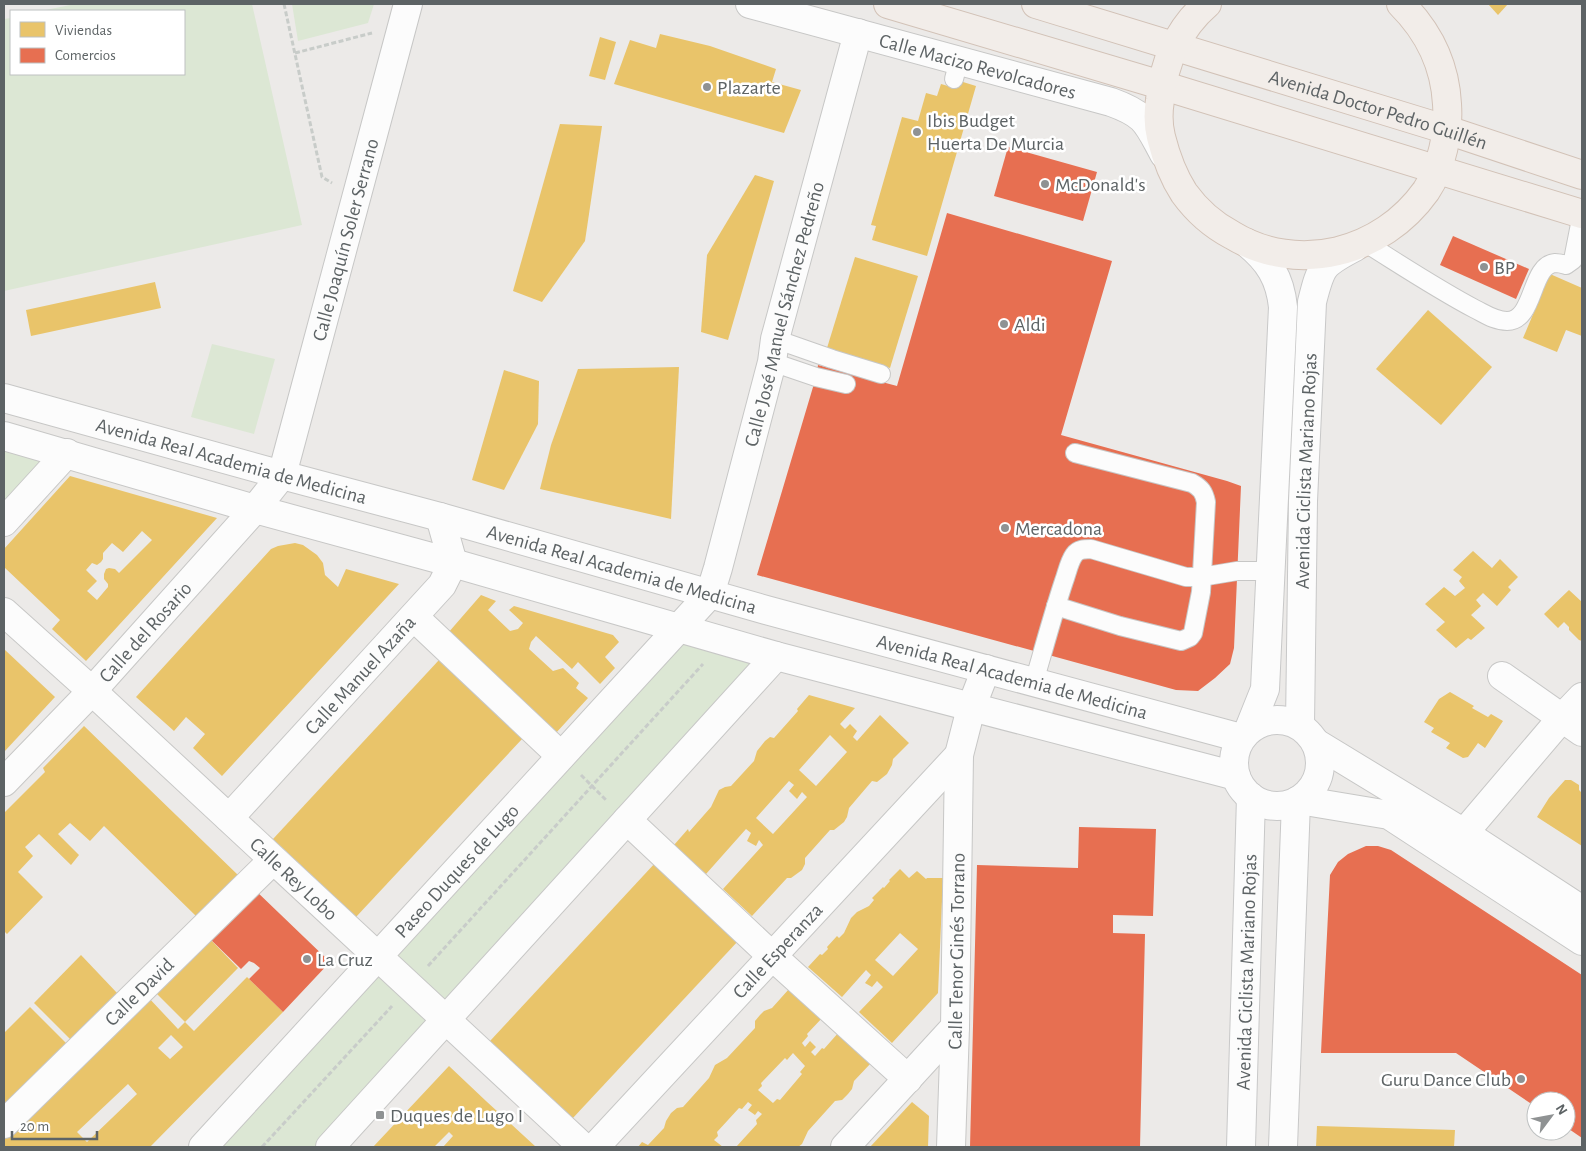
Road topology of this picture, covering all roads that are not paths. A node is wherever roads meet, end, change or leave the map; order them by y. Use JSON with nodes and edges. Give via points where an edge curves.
{"nodes":[{"id":1,"x":750,"y":4,"type":"edge"},
{"id":2,"x":888,"y":4,"type":"edge"},
{"id":3,"x":1036,"y":4,"type":"edge"},
{"id":4,"x":1207,"y":4,"type":"edge"},
{"id":5,"x":1401,"y":4,"type":"edge"},
{"id":6,"x":1407,"y":4,"type":"edge"},
{"id":7,"x":406,"y":15,"type":"edge"},
{"id":8,"x":1424,"y":32,"type":"junction"},
{"id":9,"x":858,"y":33,"type":"junction"},
{"id":10,"x":1173,"y":46,"type":"junction"},
{"id":11,"x":1161,"y":84,"type":"junction"},
{"id":12,"x":1447,"y":130,"type":"junction"},
{"id":13,"x":1436,"y":170,"type":"junction"},
{"id":14,"x":1174,"y":173,"type":"junction"},
{"id":15,"x":1582,"y":175,"type":"edge"},
{"id":16,"x":1582,"y":214,"type":"edge"},
{"id":17,"x":1364,"y":242,"type":"junction"},
{"id":18,"x":1246,"y":243,"type":"junction"},
{"id":19,"x":773,"y":350,"type":"junction"},
{"id":20,"x":881,"y":374,"type":"dead end"},
{"id":21,"x":846,"y":384,"type":"dead end"},
{"id":22,"x":4,"y":398,"type":"edge"},
{"id":23,"x":4,"y":436,"type":"edge"},
{"id":24,"x":67,"y":453,"type":"junction"},
{"id":25,"x":1075,"y":453,"type":"dead end"},
{"id":26,"x":282,"y":475,"type":"junction"},
{"id":27,"x":255,"y":510,"type":"junction"},
{"id":28,"x":440,"y":517,"type":"junction"},
{"id":29,"x":4,"y":522,"type":"edge"},
{"id":30,"x":453,"y":563,"type":"junction"},
{"id":31,"x":1271,"y":571,"type":"junction"},
{"id":32,"x":1201,"y":578,"type":"junction"},
{"id":33,"x":710,"y":594,"type":"junction"},
{"id":34,"x":1056,"y":606,"type":"junction"},
{"id":35,"x":766,"y":610,"type":"junction"},
{"id":36,"x":4,"y":612,"type":"edge"},
{"id":37,"x":414,"y":617,"type":"junction"},
{"id":38,"x":679,"y":628,"type":"junction"},
{"id":39,"x":776,"y":656,"type":"junction"},
{"id":40,"x":986,"y":669,"type":"junction"},
{"id":41,"x":1502,"y":676,"type":"dead end"},
{"id":42,"x":1034,"y":682,"type":"junction"},
{"id":43,"x":92,"y":691,"type":"junction"},
{"id":44,"x":1582,"y":696,"type":"edge"},
{"id":45,"x":971,"y":708,"type":"junction"},
{"id":46,"x":1572,"y":725,"type":"edge"},
{"id":47,"x":1245,"y":734,"type":"junction"},
{"id":48,"x":1308,"y":734,"type":"junction"},
{"id":49,"x":959,"y":755,"type":"junction"},
{"id":50,"x":561,"y":756,"type":"junction"},
{"id":51,"x":4,"y":782,"type":"edge"},
{"id":52,"x":1244,"y":787,"type":"junction"},
{"id":53,"x":1297,"y":801,"type":"junction"},
{"id":54,"x":229,"y":818,"type":"junction"},
{"id":55,"x":627,"y":820,"type":"junction"},
{"id":56,"x":1464,"y":833,"type":"junction"},
{"id":57,"x":1440,"y":848,"type":"junction"},
{"id":58,"x":273,"y":860,"type":"junction"},
{"id":59,"x":1582,"y":910,"type":"edge"},
{"id":60,"x":1582,"y":941,"type":"edge"},
{"id":61,"x":772,"y":956,"type":"junction"},
{"id":62,"x":378,"y":957,"type":"junction"},
{"id":63,"x":446,"y":1020,"type":"junction"},
{"id":64,"x":955,"y":1027,"type":"junction"},
{"id":65,"x":908,"y":1079,"type":"junction"},
{"id":66,"x":4,"y":1124,"type":"edge"},
{"id":67,"x":203,"y":1147,"type":"edge"},
{"id":68,"x":330,"y":1147,"type":"edge"},
{"id":69,"x":583,"y":1147,"type":"edge"},
{"id":70,"x":595,"y":1147,"type":"edge"},
{"id":71,"x":845,"y":1147,"type":"edge"},
{"id":72,"x":951,"y":1147,"type":"edge"},
{"id":73,"x":1241,"y":1147,"type":"edge"},
{"id":74,"x":1283,"y":1147,"type":"edge"}],
"edges":[{"from":1,"to":9,"type":"street","name":"Calle Macizo Revolcadores"},
{"from":2,"to":11,"type":"main road"},
{"from":3,"to":10,"type":"main road","name":"Avenida Doctor Pedro Guillén"},
{"from":4,"to":10,"type":"main road","via":[[1188,23]]},
{"from":5,"to":8,"type":"main road"},
{"from":6,"to":8,"type":"street"},
{"from":7,"to":26,"type":"street","name":"Calle Joaquín Soler Serrano"},
{"from":8,"to":12,"type":"main road","via":[[1435,50],[1447,90]]},
{"from":9,"to":14,"type":"street","name":"Calle Macizo Revolcadores","via":[[956,70],[1112,102],[1134,111],[1147,123]]},
{"from":9,"to":19,"type":"street","name":"Calle José Manuel Sánchez Pedreño"},
{"from":10,"to":11,"type":"main road"},
{"from":10,"to":12,"type":"main road","name":"Avenida Doctor Pedro Guillén"},
{"from":11,"to":13,"type":"main road"},
{"from":11,"to":14,"type":"main road","via":[[1160,131]]},
{"from":12,"to":13,"type":"main road"},
{"from":12,"to":15,"type":"main road","name":"Avenida Doctor Pedro Guillén"},
{"from":13,"to":16,"type":"main road"},
{"from":13,"to":17,"type":"main road","via":[[1427,190],[1399,220]]},
{"from":14,"to":18,"type":"main road","via":[[1200,211],[1216,226]]},
{"from":16,"to":17,"type":"lane","via":[[1572,260],[1566,265],[1554,263],[1547,266],[1523,312],[1508,321],[1495,319],[1458,300]]},
{"from":17,"to":18,"type":"main road","via":[[1345,250],[1300,256]]},
{"from":17,"to":48,"type":"street","name":"Avenida Ciclista Mariano Rojas","via":[[1324,267],[1312,302],[1303,501]]},
{"from":18,"to":31,"type":"street","name":"Avenida Ciclista Mariano Rojas","via":[[1272,269],[1284,307]]},
{"from":19,"to":20,"type":"lane"},
{"from":19,"to":21,"type":"lane","via":[[816,377]]},
{"from":19,"to":33,"type":"street","name":"Calle José Manuel Sánchez Pedreño"},
{"from":22,"to":26,"type":"street","name":"Avenida Real Academia de Medicina"},
{"from":23,"to":24,"type":"street","name":"Avenida Real Academia de Medicina"},
{"from":24,"to":27,"type":"street","name":"Avenida Real Academia de Medicina"},
{"from":24,"to":29,"type":"street"},
{"from":25,"to":32,"type":"lane","via":[[1199,487],[1206,502]]},
{"from":26,"to":27,"type":"street","name":"Calle del Rosario"},
{"from":26,"to":28,"type":"street","name":"Avenida Real Academia de Medicina"},
{"from":27,"to":30,"type":"street","name":"Avenida Real Academia de Medicina"},
{"from":27,"to":43,"type":"street","name":"Calle del Rosario"},
{"from":28,"to":30,"type":"street"},
{"from":28,"to":33,"type":"street","name":"Avenida Real Academia de Medicina"},
{"from":30,"to":37,"type":"street","name":"Calle Manuel Azaña","via":[[442,584]]},
{"from":30,"to":38,"type":"street","name":"Avenida Real Academia de Medicina"},
{"from":31,"to":32,"type":"lane","via":[[1237,571]]},
{"from":31,"to":47,"type":"street","name":"Avenida Ciclista Mariano Rojas","via":[[1265,689]]},
{"from":32,"to":34,"type":"lane","via":[[1186,577],[1084,549],[1073,556]]},
{"from":32,"to":34,"type":"lane","via":[[1193,633],[1181,641]]},
{"from":33,"to":35,"type":"street","name":"Avenida Real Academia de Medicina"},
{"from":33,"to":38,"type":"street","name":"Paseo Duques de Lugo"},
{"from":34,"to":42,"type":"lane"},
{"from":35,"to":39,"type":"street"},
{"from":35,"to":40,"type":"street","name":"Avenida Real Academia de Medicina"},
{"from":36,"to":43,"type":"street","name":"Calle Rey Lobo"},
{"from":37,"to":50,"type":"street"},
{"from":37,"to":54,"type":"street","name":"Calle Manuel Azaña"},
{"from":38,"to":39,"type":"street","name":"Avenida Real Academia de Medicina"},
{"from":38,"to":50,"type":"street","name":"Paseo Duques de Lugo"},
{"from":39,"to":45,"type":"street","name":"Avenida Real Academia de Medicina"},
{"from":39,"to":55,"type":"street"},
{"from":40,"to":42,"type":"street","name":"Avenida Real Academia de Medicina"},
{"from":40,"to":45,"type":"street","name":"Calle Tenor Ginés Torrano"},
{"from":41,"to":46,"type":"street"},
{"from":42,"to":47,"type":"street","name":"Avenida Real Academia de Medicina"},
{"from":43,"to":51,"type":"street","name":"Calle del Rosario"},
{"from":43,"to":54,"type":"street","name":"Calle Rey Lobo"},
{"from":44,"to":46,"type":"street"},
{"from":45,"to":49,"type":"street","name":"Calle Tenor Ginés Torrano"},
{"from":45,"to":52,"type":"street","name":"Avenida Real Academia de Medicina"},
{"from":46,"to":56,"type":"street"},
{"from":47,"to":48,"type":"street","via":[[1261,722],[1274,719],[1288,720]]},
{"from":47,"to":52,"type":"street","via":[[1236,750],[1234,763]]},
{"from":48,"to":53,"type":"street","via":[[1320,754],[1321,764],[1315,785]]},
{"from":48,"to":56,"type":"street"},
{"from":49,"to":61,"type":"street","name":"Calle Esperanza"},
{"from":49,"to":64,"type":"street","name":"Calle Tenor Ginés Torrano"},
{"from":50,"to":62,"type":"street","name":"Paseo Duques de Lugo"},
{"from":52,"to":53,"type":"street","via":[[1262,803],[1273,806]]},
{"from":52,"to":73,"type":"street","name":"Avenida Ciclista Mariano Rojas"},
{"from":53,"to":57,"type":"street","via":[[1389,815]]},
{"from":53,"to":74,"type":"street"},
{"from":54,"to":58,"type":"street","name":"Calle Rey Lobo"},
{"from":55,"to":61,"type":"street"},
{"from":55,"to":63,"type":"street"},
{"from":56,"to":57,"type":"lane"},
{"from":56,"to":59,"type":"street"},
{"from":57,"to":60,"type":"street"},
{"from":58,"to":62,"type":"street","name":"Calle Rey Lobo"},
{"from":58,"to":66,"type":"street","name":"Calle David"},
{"from":61,"to":65,"type":"street"},
{"from":61,"to":70,"type":"street","name":"Calle Esperanza"},
{"from":62,"to":63,"type":"street","name":"Calle Rey Lobo"},
{"from":62,"to":67,"type":"street","name":"Paseo Duques de Lugo"},
{"from":63,"to":68,"type":"street"},
{"from":63,"to":69,"type":"street","name":"Calle Rey Lobo"},
{"from":64,"to":65,"type":"street"},
{"from":64,"to":72,"type":"street","name":"Calle Tenor Ginés Torrano"},
{"from":65,"to":71,"type":"street"}]}
